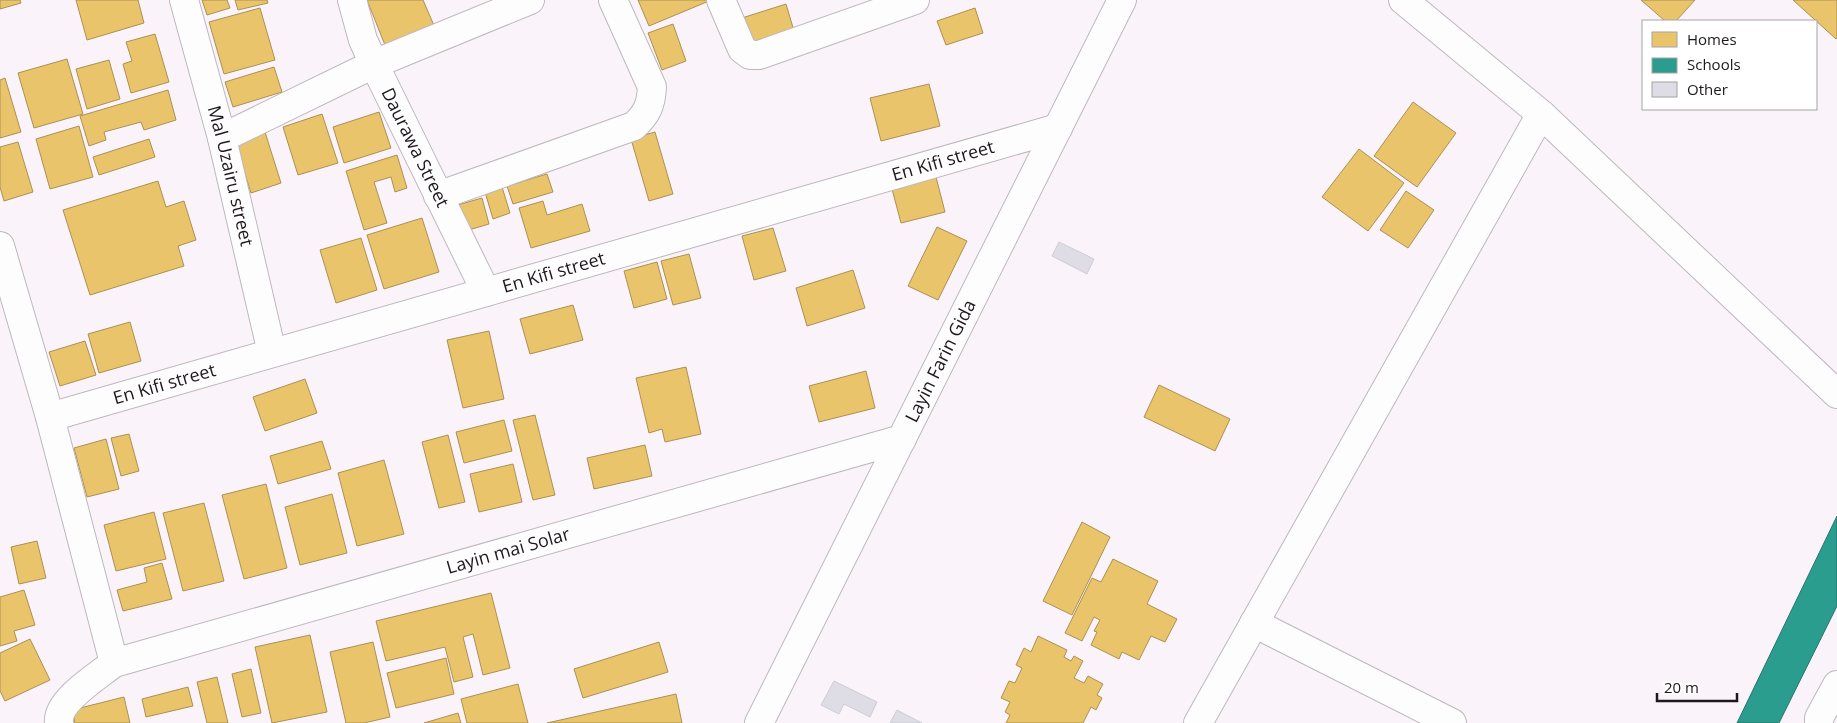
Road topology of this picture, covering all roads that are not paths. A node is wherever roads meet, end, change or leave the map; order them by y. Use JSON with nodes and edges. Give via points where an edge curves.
{"nodes":[{"id":1,"x":184,"y":0,"type":"edge"},
{"id":2,"x":352,"y":0,"type":"edge"},
{"id":3,"x":530,"y":0,"type":"edge"},
{"id":4,"x":613,"y":0,"type":"edge"},
{"id":5,"x":721,"y":0,"type":"edge"},
{"id":6,"x":915,"y":0,"type":"edge"},
{"id":7,"x":1122,"y":0,"type":"edge"},
{"id":8,"x":1403,"y":0,"type":"edge"},
{"id":9,"x":374,"y":64,"type":"junction"},
{"id":10,"x":1541,"y":114,"type":"junction"},
{"id":11,"x":1058,"y":128,"type":"junction"},
{"id":12,"x":222,"y":138,"type":"junction"},
{"id":13,"x":438,"y":196,"type":"junction"},
{"id":14,"x":0,"y":246,"type":"edge"},
{"id":15,"x":486,"y":292,"type":"junction"},
{"id":16,"x":272,"y":354,"type":"junction"},
{"id":17,"x":1837,"y":394,"type":"edge"},
{"id":18,"x":50,"y":417,"type":"junction"},
{"id":19,"x":902,"y":440,"type":"junction"},
{"id":20,"x":1254,"y":623,"type":"junction"},
{"id":21,"x":114,"y":662,"type":"junction"},
{"id":22,"x":1837,"y":685,"type":"edge"},
{"id":23,"x":59,"y":723,"type":"edge"},
{"id":24,"x":759,"y":723,"type":"edge"},
{"id":25,"x":1198,"y":723,"type":"edge"},
{"id":26,"x":1452,"y":723,"type":"edge"},
{"id":27,"x":1819,"y":723,"type":"edge"}],
"edges":[{"from":1,"to":12,"type":"street","name":"Mal Uzairu street"},
{"from":2,"to":9,"type":"street","name":"Daurawa Street","via":[[363,40]]},
{"from":3,"to":9,"type":"street"},
{"from":4,"to":13,"type":"street","via":[[652,87],[651,102],[645,116],[634,126]]},
{"from":5,"to":6,"type":"street","via":[[742,49],[750,55],[759,55]]},
{"from":7,"to":11,"type":"street","name":"Layin Farin Gida"},
{"from":8,"to":10,"type":"street"},
{"from":9,"to":12,"type":"street"},
{"from":9,"to":13,"type":"street","name":"Daurawa Street"},
{"from":10,"to":17,"type":"street"},
{"from":10,"to":20,"type":"street"},
{"from":11,"to":15,"type":"street","name":"En Kifi street"},
{"from":11,"to":19,"type":"street","name":"Layin Farin Gida"},
{"from":12,"to":16,"type":"street","name":"Mal Uzairu street"},
{"from":13,"to":15,"type":"street","name":"Daurawa Street"},
{"from":14,"to":18,"type":"street"},
{"from":15,"to":16,"type":"street","name":"En Kifi street"},
{"from":16,"to":18,"type":"street","name":"En Kifi street"},
{"from":18,"to":21,"type":"street"},
{"from":19,"to":21,"type":"street","name":"Layin mai Solar"},
{"from":19,"to":24,"type":"street","name":"Layin Farin Gida"},
{"from":20,"to":25,"type":"street"},
{"from":20,"to":26,"type":"street"},
{"from":21,"to":23,"type":"street","via":[[66,702],[58,717]]},
{"from":22,"to":27,"type":"street"}]}
